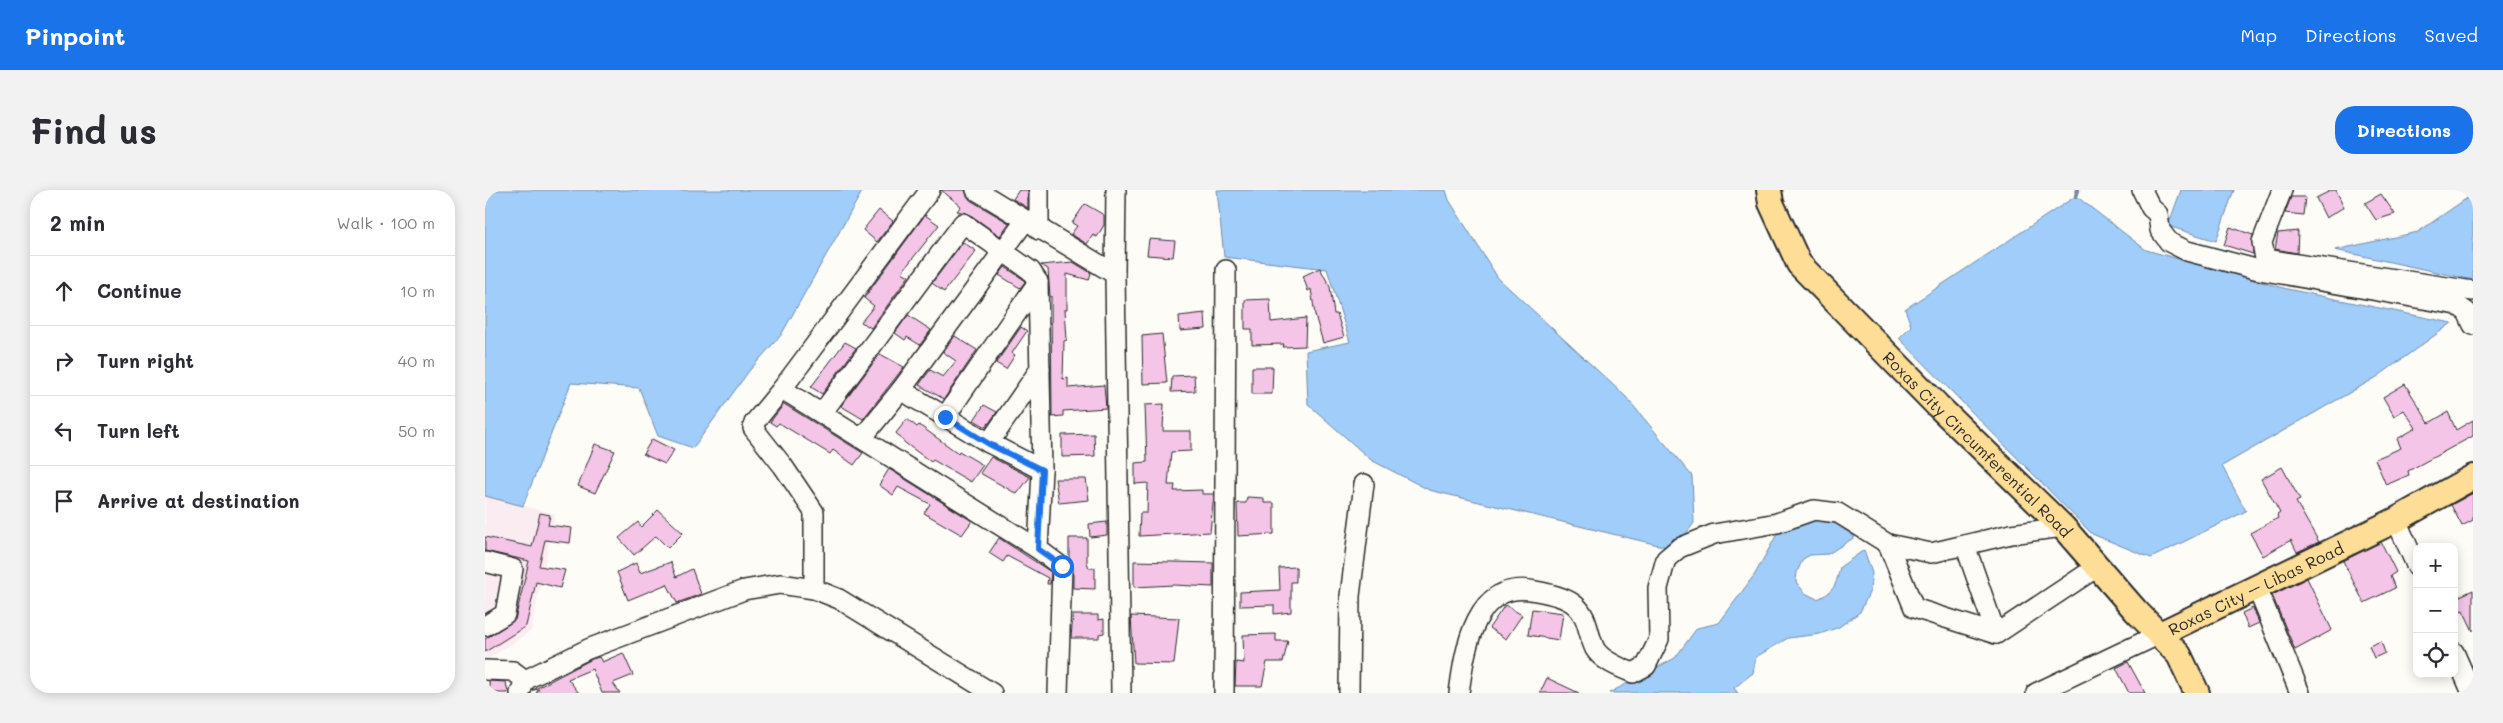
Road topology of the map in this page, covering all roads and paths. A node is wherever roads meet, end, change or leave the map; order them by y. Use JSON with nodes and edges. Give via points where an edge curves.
{"nodes":[{"id":1,"x":931,"y":190,"type":"edge"},
{"id":2,"x":976,"y":190,"type":"edge"},
{"id":3,"x":1039,"y":190,"type":"edge"},
{"id":4,"x":1116,"y":190,"type":"edge"},
{"id":5,"x":1769,"y":190,"type":"edge"},
{"id":6,"x":2142,"y":190,"type":"edge"},
{"id":7,"x":2283,"y":191,"type":"edge"},
{"id":8,"x":1032,"y":225,"type":"junction"},
{"id":9,"x":1004,"y":252,"type":"junction"},
{"id":10,"x":1225,"y":270,"type":"dead end"},
{"id":11,"x":1115,"y":274,"type":"junction"},
{"id":12,"x":1038,"y":282,"type":"junction"},
{"id":13,"x":2473,"y":291,"type":"edge"},
{"id":14,"x":2473,"y":325,"type":"edge"},
{"id":15,"x":1040,"y":369,"type":"junction"},
{"id":16,"x":782,"y":389,"type":"junction"},
{"id":17,"x":901,"y":390,"type":"junction"},
{"id":18,"x":822,"y":413,"type":"junction"},
{"id":19,"x":945,"y":417,"type":"junction"},
{"id":20,"x":862,"y":438,"type":"junction"},
{"id":21,"x":989,"y":444,"type":"junction"},
{"id":22,"x":1042,"y":470,"type":"junction"},
{"id":23,"x":2473,"y":477,"type":"edge"},
{"id":24,"x":1364,"y":484,"type":"dead end"},
{"id":25,"x":2396,"y":520,"type":"junction"},
{"id":26,"x":2063,"y":527,"type":"junction"},
{"id":27,"x":1888,"y":544,"type":"junction"},
{"id":28,"x":1965,"y":545,"type":"junction"},
{"id":29,"x":1038,"y":549,"type":"junction"},
{"id":30,"x":2413,"y":558,"type":"edge"},
{"id":31,"x":485,"y":562,"type":"edge"},
{"id":32,"x":2097,"y":566,"type":"junction"},
{"id":33,"x":2257,"y":588,"type":"junction"},
{"id":34,"x":814,"y":589,"type":"junction"},
{"id":35,"x":485,"y":626,"type":"edge"},
{"id":36,"x":1997,"y":634,"type":"junction"},
{"id":37,"x":2160,"y":634,"type":"junction"},
{"id":38,"x":2458,"y":661,"type":"edge"},
{"id":39,"x":485,"y":670,"type":"edge"},
{"id":40,"x":522,"y":687,"type":"edge"},
{"id":41,"x":2067,"y":687,"type":"edge"},
{"id":42,"x":992,"y":693,"type":"edge"},
{"id":43,"x":1058,"y":693,"type":"edge"},
{"id":44,"x":1121,"y":693,"type":"edge"},
{"id":45,"x":1224,"y":693,"type":"edge"},
{"id":46,"x":1349,"y":693,"type":"edge"},
{"id":47,"x":1459,"y":693,"type":"edge"},
{"id":48,"x":2036,"y":693,"type":"edge"},
{"id":49,"x":2197,"y":693,"type":"edge"},
{"id":50,"x":2300,"y":693,"type":"edge"},
{"id":51,"x":2472,"y":693,"type":"edge"}],
"edges":[{"from":1,"to":16,"type":"street"},
{"from":2,"to":8,"type":"street"},
{"from":3,"to":8,"type":"street"},
{"from":4,"to":11,"type":"street"},
{"from":5,"to":26,"type":"main road","name":"Roxas City Circumferential Road","via":[[1771,203],[1799,264]]},
{"from":6,"to":14,"type":"street","via":[[2158,214],[2161,230],[2169,242],[2187,251],[2259,270],[2457,305],[2467,312]]},
{"from":7,"to":13,"type":"street","via":[[2262,242],[2265,259]]},
{"from":8,"to":9,"type":"street"},
{"from":8,"to":11,"type":"street"},
{"from":9,"to":12,"type":"street","via":[[1031,271]]},
{"from":9,"to":17,"type":"street"},
{"from":9,"to":18,"type":"street","via":[[963,224]]},
{"from":10,"to":45,"type":"street"},
{"from":11,"to":44,"type":"street"},
{"from":12,"to":15,"type":"street"},
{"from":12,"to":19,"type":"street"},
{"from":15,"to":21,"type":"street"},
{"from":15,"to":22,"type":"street"},
{"from":16,"to":18,"type":"street"},
{"from":16,"to":34,"type":"street","via":[[753,428],[814,512]]},
{"from":17,"to":19,"type":"street"},
{"from":17,"to":20,"type":"street"},
{"from":18,"to":20,"type":"street"},
{"from":19,"to":21,"type":"street"},
{"from":20,"to":29,"type":"street"},
{"from":21,"to":22,"type":"street"},
{"from":22,"to":29,"type":"street"},
{"from":23,"to":25,"type":"main road","name":"Roxas City – Libas Road"},
{"from":24,"to":46,"type":"street","via":[[1350,596]]},
{"from":25,"to":30,"type":"street"},
{"from":25,"to":33,"type":"main road","name":"Roxas City – Libas Road"},
{"from":26,"to":28,"type":"street","via":[[2011,534]]},
{"from":26,"to":32,"type":"main road","name":"Roxas City Circumferential Road"},
{"from":27,"to":28,"type":"street","via":[[1931,553]]},
{"from":27,"to":36,"type":"street","via":[[1914,608]]},
{"from":27,"to":47,"type":"street","via":[[1838,513],[1814,510],[1777,523],[1714,534],[1679,548],[1665,559],[1658,588],[1659,640],[1646,666],[1633,673],[1614,665],[1596,650],[1586,618],[1574,603],[1527,589],[1508,590],[1489,601],[1477,621],[1464,660]]},
{"from":28,"to":36,"type":"street"},
{"from":29,"to":43,"type":"street","via":[[1062,566]]},
{"from":31,"to":35,"type":"street","via":[[513,569],[505,614]]},
{"from":32,"to":36,"type":"street"},
{"from":32,"to":37,"type":"main road","name":"Roxas City Circumferential Road"},
{"from":33,"to":37,"type":"main road","name":"Roxas City – Libas Road"},
{"from":33,"to":50,"type":"street"},
{"from":34,"to":40,"type":"street","via":[[780,584],[744,590],[588,650]]},
{"from":34,"to":42,"type":"street","via":[[839,599]]},
{"from":37,"to":41,"type":"street","name":"Roxas City – Libas Road"},
{"from":37,"to":49,"type":"main road","name":"Roxas City Circumferential Road","via":[[2179,655]]},
{"from":38,"to":51,"type":"street"},
{"from":39,"to":40,"type":"street","via":[[513,672]]},
{"from":41,"to":48,"type":"street","name":"Roxas City – Libas Road"}]}
